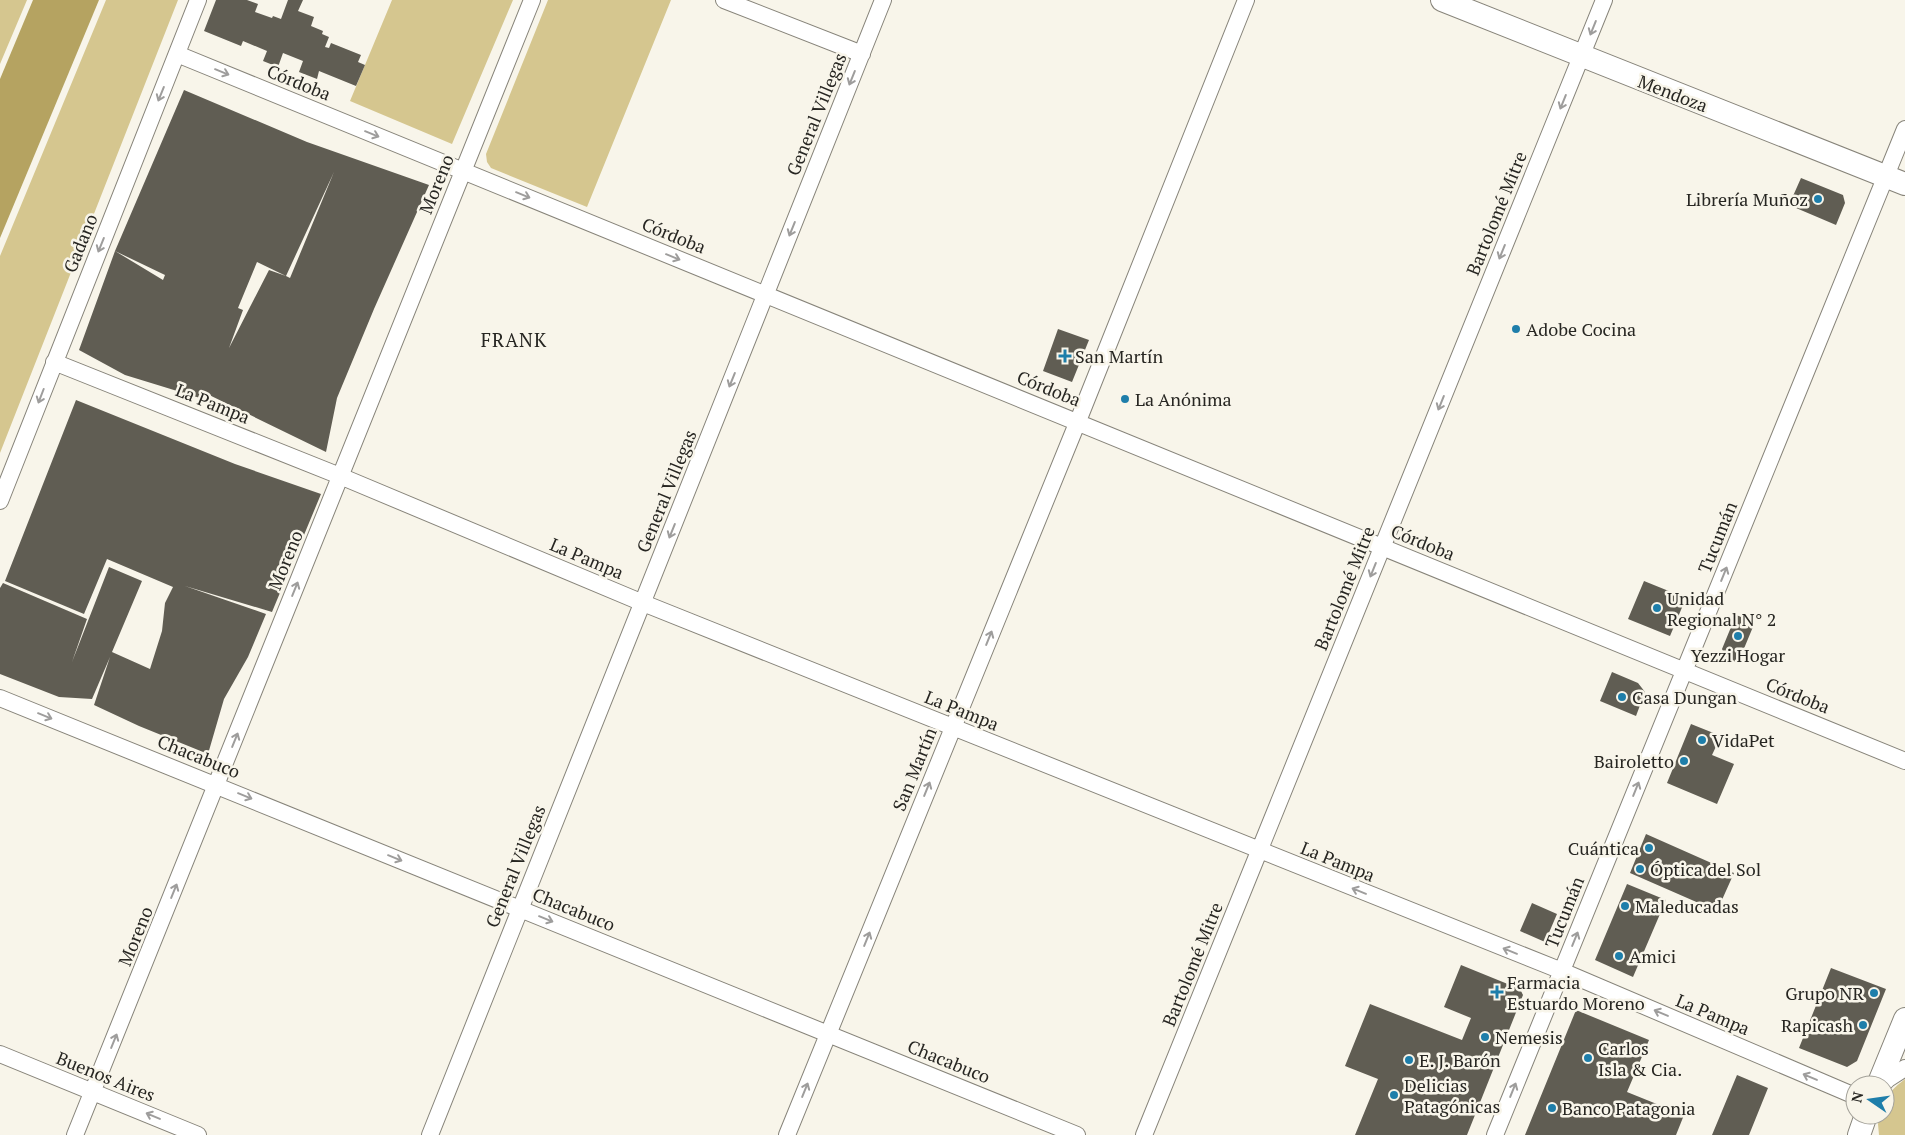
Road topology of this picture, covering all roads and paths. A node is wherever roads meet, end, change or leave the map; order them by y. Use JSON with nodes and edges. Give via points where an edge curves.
{"nodes":[{"id":1,"x":198,"y":0,"type":"edge"},
{"id":2,"x":532,"y":0,"type":"edge"},
{"id":3,"x":724,"y":0,"type":"edge"},
{"id":4,"x":883,"y":0,"type":"edge"},
{"id":5,"x":1246,"y":0,"type":"edge"},
{"id":6,"x":1442,"y":0,"type":"edge"},
{"id":7,"x":1604,"y":0,"type":"edge"},
{"id":8,"x":177,"y":54,"type":"junction"},
{"id":9,"x":862,"y":54,"type":"junction"},
{"id":10,"x":1581,"y":56,"type":"junction"},
{"id":11,"x":1905,"y":129,"type":"edge"},
{"id":12,"x":463,"y":170,"type":"junction"},
{"id":13,"x":1895,"y":180,"type":"edge"},
{"id":14,"x":766,"y":294,"type":"junction"},
{"id":15,"x":54,"y":362,"type":"junction"},
{"id":16,"x":1078,"y":421,"type":"junction"},
{"id":17,"x":340,"y":476,"type":"junction"},
{"id":18,"x":0,"y":501,"type":"edge"},
{"id":19,"x":1382,"y":547,"type":"junction"},
{"id":20,"x":643,"y":604,"type":"junction"},
{"id":21,"x":1684,"y":670,"type":"junction"},
{"id":22,"x":0,"y":698,"type":"edge"},
{"id":23,"x":952,"y":727,"type":"junction"},
{"id":24,"x":1905,"y":761,"type":"edge"},
{"id":25,"x":217,"y":785,"type":"junction"},
{"id":26,"x":1260,"y":851,"type":"junction"},
{"id":27,"x":519,"y":908,"type":"junction"},
{"id":28,"x":1562,"y":971,"type":"junction"},
{"id":29,"x":1905,"y":1019,"type":"edge"},
{"id":30,"x":829,"y":1033,"type":"junction"},
{"id":31,"x":0,"y":1054,"type":"edge"},
{"id":32,"x":1905,"y":1068,"type":"edge"},
{"id":33,"x":1882,"y":1075,"type":"edge"},
{"id":34,"x":1894,"y":1075,"type":"edge"},
{"id":35,"x":93,"y":1092,"type":"junction"},
{"id":36,"x":1845,"y":1092,"type":"edge"},
{"id":37,"x":75,"y":1135,"type":"edge"},
{"id":38,"x":198,"y":1135,"type":"edge"},
{"id":39,"x":430,"y":1135,"type":"edge"},
{"id":40,"x":787,"y":1135,"type":"edge"},
{"id":41,"x":1077,"y":1135,"type":"edge"},
{"id":42,"x":1144,"y":1135,"type":"edge"},
{"id":43,"x":1495,"y":1135,"type":"edge"}],
"edges":[{"from":1,"to":8,"type":"street","name":"Gadano"},
{"from":2,"to":12,"type":"street","name":"Moreno"},
{"from":3,"to":9,"type":"street"},
{"from":4,"to":9,"type":"street","name":"General Villegas"},
{"from":5,"to":16,"type":"street","name":"San Martín"},
{"from":6,"to":10,"type":"main road","name":"Mendoza"},
{"from":7,"to":10,"type":"street","name":"Bartolomé Mitre","one_way":true},
{"from":8,"to":12,"type":"street","name":"Córdoba","one_way":true},
{"from":8,"to":15,"type":"street","name":"Gadano","one_way":true},
{"from":9,"to":14,"type":"street","name":"General Villegas","one_way":true},
{"from":10,"to":13,"type":"main road","name":"Mendoza"},
{"from":10,"to":19,"type":"street","name":"Bartolomé Mitre","one_way":true},
{"from":11,"to":13,"type":"street","name":"Tucumán"},
{"from":12,"to":14,"type":"street","name":"Córdoba","one_way":true},
{"from":12,"to":17,"type":"street","name":"Moreno"},
{"from":21,"to":13,"type":"street","name":"Tucumán","one_way":true},
{"from":14,"to":16,"type":"street","name":"Córdoba"},
{"from":14,"to":20,"type":"street","name":"General Villegas","one_way":true},
{"from":15,"to":17,"type":"street","name":"La Pampa"},
{"from":15,"to":18,"type":"street","name":"Gadano","one_way":true},
{"from":16,"to":19,"type":"street","name":"Córdoba"},
{"from":23,"to":16,"type":"street","name":"San Martín","one_way":true},
{"from":17,"to":20,"type":"street","name":"La Pampa"},
{"from":25,"to":17,"type":"street","name":"Moreno","one_way":true},
{"from":19,"to":21,"type":"street","name":"Córdoba"},
{"from":19,"to":26,"type":"street","name":"Bartolomé Mitre","one_way":true},
{"from":20,"to":23,"type":"street","name":"La Pampa"},
{"from":20,"to":27,"type":"street","name":"General Villegas"},
{"from":21,"to":24,"type":"street","name":"Córdoba"},
{"from":28,"to":21,"type":"street","name":"Tucumán","one_way":true},
{"from":22,"to":25,"type":"street","name":"Chacabuco","one_way":true},
{"from":23,"to":26,"type":"street","name":"La Pampa"},
{"from":30,"to":23,"type":"street","name":"San Martín","one_way":true},
{"from":25,"to":27,"type":"street","name":"Chacabuco","one_way":true},
{"from":35,"to":25,"type":"street","name":"Moreno","one_way":true},
{"from":28,"to":26,"type":"street","name":"La Pampa","one_way":true},
{"from":26,"to":42,"type":"street","name":"Bartolomé Mitre"},
{"from":27,"to":30,"type":"street","name":"Chacabuco","one_way":true},
{"from":27,"to":39,"type":"street","name":"General Villegas"},
{"from":36,"to":28,"type":"street","name":"La Pampa","one_way":true},
{"from":43,"to":28,"type":"street","name":"Tucumán","one_way":true},
{"from":29,"to":33,"type":"main road"},
{"from":40,"to":30,"type":"street","name":"San Martín","one_way":true},
{"from":30,"to":41,"type":"street","name":"Chacabuco"},
{"from":31,"to":35,"type":"street","name":"Buenos Aires"},
{"from":32,"to":34,"type":"street"},
{"from":35,"to":37,"type":"street","name":"Moreno"},
{"from":38,"to":35,"type":"street","name":"Buenos Aires","one_way":true}]}
